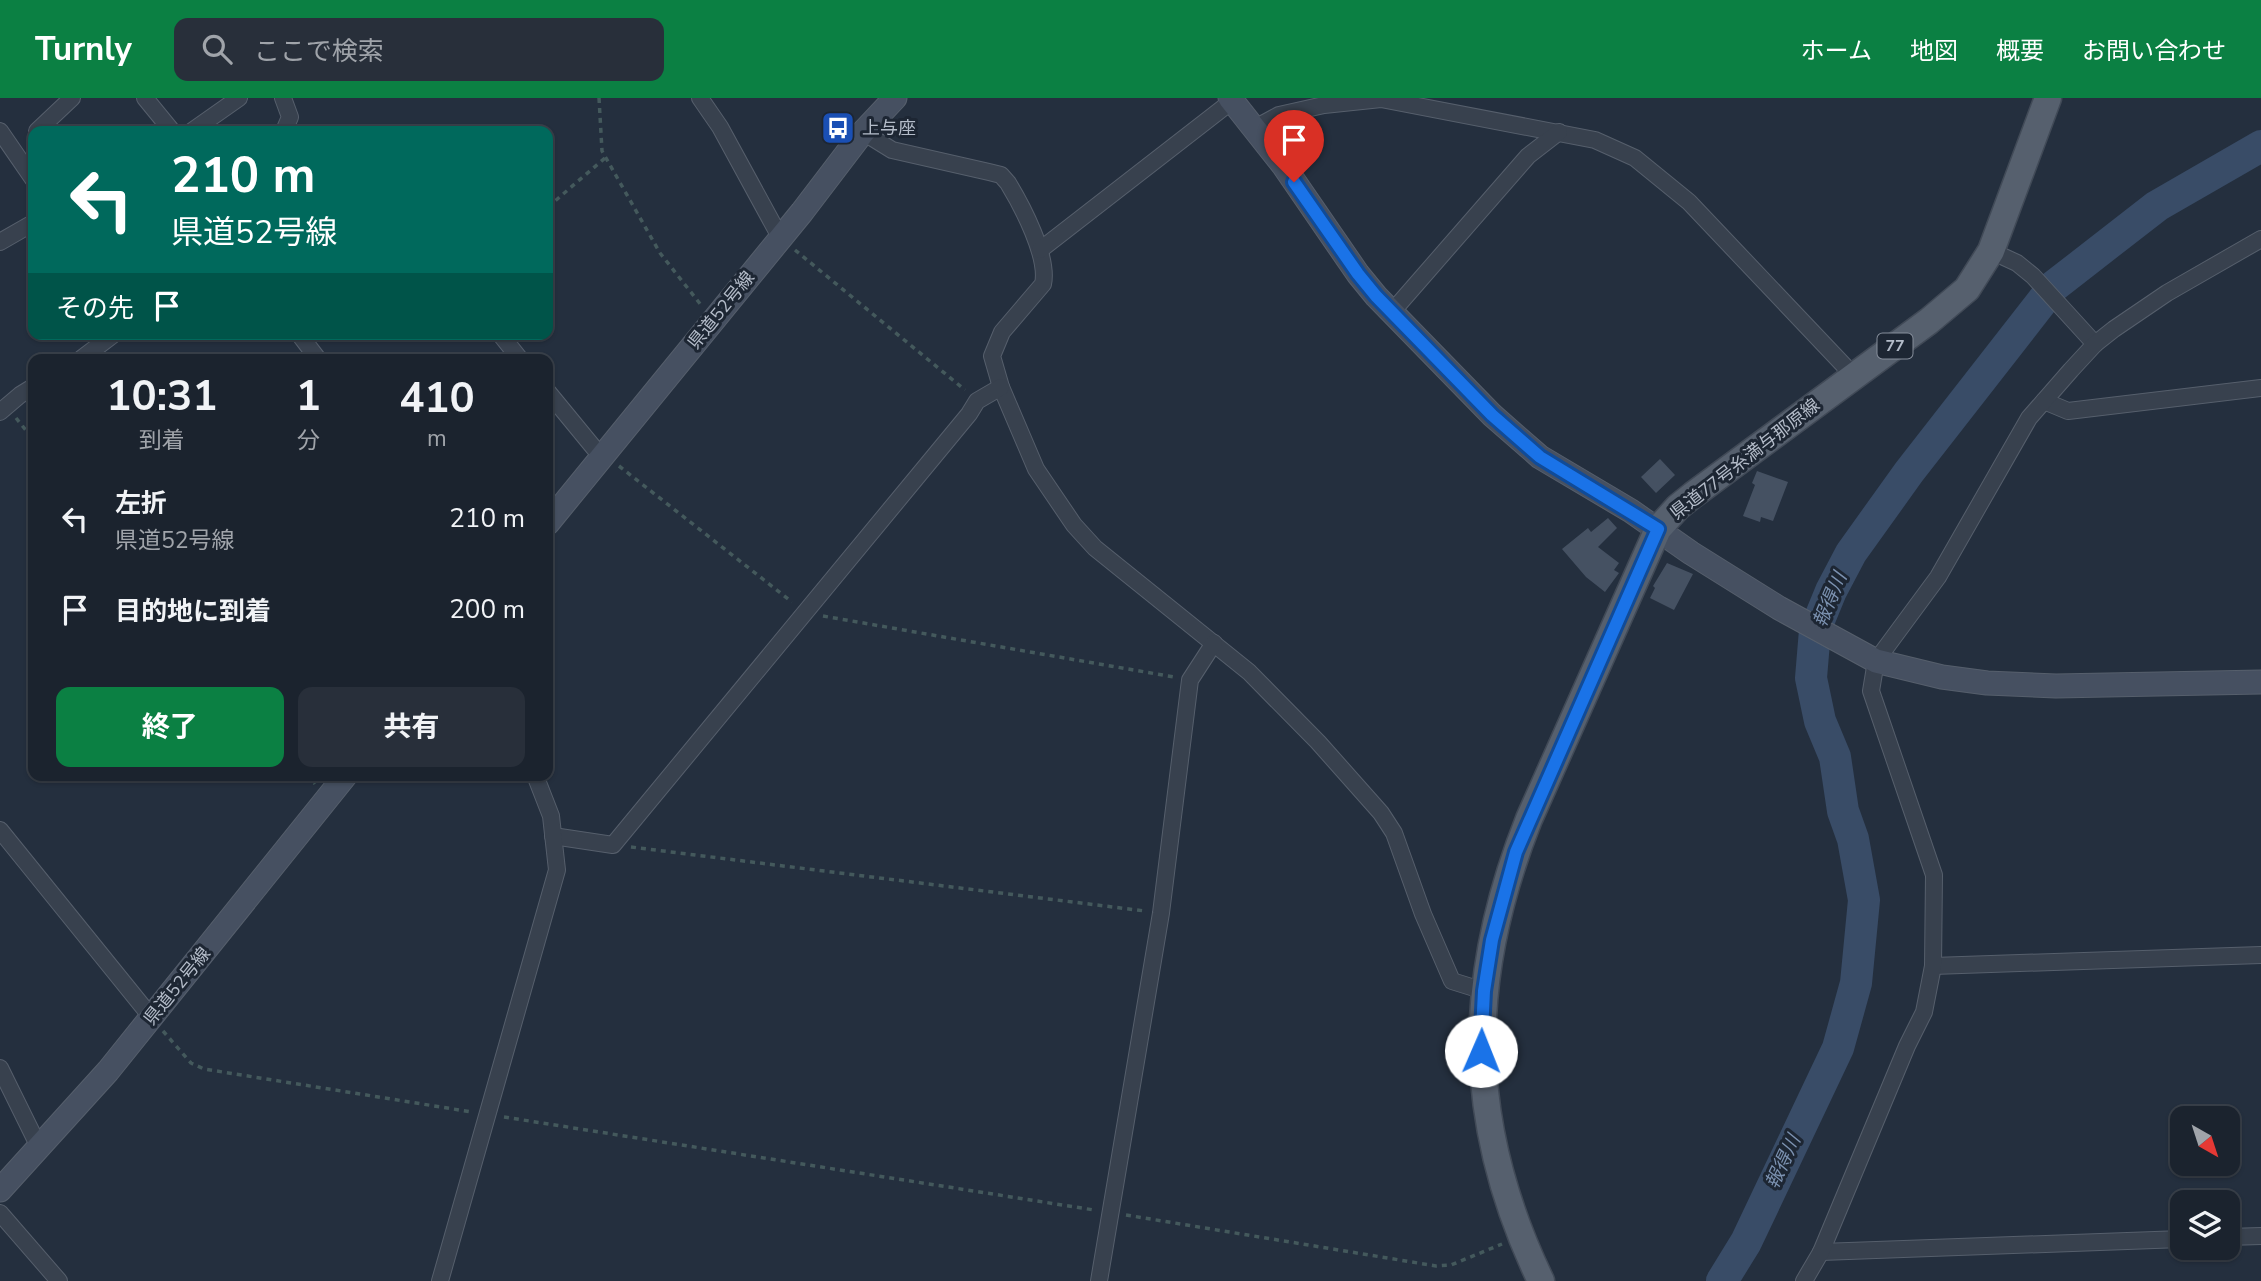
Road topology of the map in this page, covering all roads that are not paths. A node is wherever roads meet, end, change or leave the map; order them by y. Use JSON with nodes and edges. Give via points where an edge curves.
{"nodes":[{"id":1,"x":72,"y":98,"type":"edge"},
{"id":2,"x":145,"y":98,"type":"edge"},
{"id":3,"x":239,"y":98,"type":"edge"},
{"id":4,"x":283,"y":98,"type":"edge"},
{"id":5,"x":700,"y":98,"type":"edge"},
{"id":6,"x":895,"y":98,"type":"edge"},
{"id":7,"x":2048,"y":98,"type":"edge"},
{"id":8,"x":1231,"y":99,"type":"edge"},
{"id":9,"x":42,"y":126,"type":"edge"},
{"id":10,"x":168,"y":126,"type":"edge"},
{"id":11,"x":199,"y":126,"type":"edge"},
{"id":12,"x":286,"y":126,"type":"edge"},
{"id":13,"x":1255,"y":128,"type":"junction"},
{"id":14,"x":0,"y":131,"type":"edge"},
{"id":15,"x":863,"y":132,"type":"junction"},
{"id":16,"x":1559,"y":132,"type":"junction"},
{"id":17,"x":28,"y":140,"type":"edge"},
{"id":18,"x":16,"y":151,"type":"junction"},
{"id":19,"x":28,"y":171,"type":"edge"},
{"id":20,"x":28,"y":226,"type":"edge"},
{"id":21,"x":780,"y":237,"type":"junction"},
{"id":22,"x":2261,"y":239,"type":"edge"},
{"id":23,"x":0,"y":242,"type":"edge"},
{"id":24,"x":1040,"y":250,"type":"junction"},
{"id":25,"x":1991,"y":251,"type":"junction"},
{"id":26,"x":1391,"y":313,"type":"junction"},
{"id":27,"x":106,"y":340,"type":"edge"},
{"id":28,"x":304,"y":340,"type":"edge"},
{"id":29,"x":505,"y":340,"type":"edge"},
{"id":30,"x":2092,"y":340,"type":"junction"},
{"id":31,"x":88,"y":354,"type":"edge"},
{"id":32,"x":314,"y":354,"type":"edge"},
{"id":33,"x":516,"y":354,"type":"edge"},
{"id":34,"x":1854,"y":376,"type":"junction"},
{"id":35,"x":1001,"y":387,"type":"junction"},
{"id":36,"x":2261,"y":388,"type":"edge"},
{"id":37,"x":28,"y":391,"type":"edge"},
{"id":38,"x":553,"y":398,"type":"edge"},
{"id":39,"x":2044,"y":401,"type":"junction"},
{"id":40,"x":3,"y":409,"type":"edge"},
{"id":41,"x":604,"y":454,"type":"junction"},
{"id":42,"x":553,"y":517,"type":"edge"},
{"id":43,"x":1658,"y":529,"type":"junction"},
{"id":44,"x":1214,"y":643,"type":"junction"},
{"id":45,"x":1868,"y":657,"type":"junction"},
{"id":46,"x":2261,"y":682,"type":"edge"},
{"id":47,"x":341,"y":781,"type":"edge"},
{"id":48,"x":537,"y":781,"type":"edge"},
{"id":49,"x":0,"y":830,"type":"edge"},
{"id":50,"x":553,"y":836,"type":"junction"},
{"id":51,"x":2261,"y":956,"type":"edge"},
{"id":52,"x":1933,"y":966,"type":"junction"},
{"id":53,"x":1484,"y":991,"type":"junction"},
{"id":54,"x":152,"y":1018,"type":"junction"},
{"id":55,"x":0,"y":1068,"type":"edge"},
{"id":56,"x":39,"y":1147,"type":"junction"},
{"id":57,"x":0,"y":1190,"type":"edge"},
{"id":58,"x":0,"y":1213,"type":"edge"},
{"id":59,"x":2261,"y":1236,"type":"edge"},
{"id":60,"x":2240,"y":1237,"type":"edge"},
{"id":61,"x":2170,"y":1239,"type":"edge"},
{"id":62,"x":1821,"y":1252,"type":"junction"},
{"id":63,"x":59,"y":1281,"type":"edge"},
{"id":64,"x":440,"y":1281,"type":"edge"},
{"id":65,"x":1099,"y":1281,"type":"edge"},
{"id":66,"x":1541,"y":1281,"type":"edge"},
{"id":67,"x":1804,"y":1281,"type":"edge"}],
"edges":[{"from":1,"to":9,"type":"street"},
{"from":2,"to":10,"type":"street"},
{"from":3,"to":11,"type":"street"},
{"from":4,"to":12,"type":"street","via":[[290,117]]},
{"from":5,"to":21,"type":"street"},
{"from":6,"to":15,"type":"main road","name":"県道52号線"},
{"from":7,"to":25,"type":"main road","name":"県道77号糸満与那原線","number":"77"},
{"from":8,"to":13,"type":"main road"},
{"from":8,"to":24,"type":"street"},
{"from":13,"to":16,"type":"street","via":[[1279,115],[1381,99]]},
{"from":13,"to":26,"type":"main road"},
{"from":14,"to":18,"type":"street"},
{"from":15,"to":21,"type":"main road","name":"県道52号線"},
{"from":15,"to":24,"type":"street","via":[[892,150],[1001,175]]},
{"from":16,"to":26,"type":"street","via":[[1528,156]]},
{"from":16,"to":34,"type":"street","via":[[1595,140],[1635,158],[1689,202]]},
{"from":17,"to":18,"type":"street"},
{"from":18,"to":19,"type":"street"},
{"from":20,"to":23,"type":"street"},
{"from":21,"to":41,"type":"main road","name":"県道52号線"},
{"from":22,"to":30,"type":"street"},
{"from":24,"to":35,"type":"street","via":[[1043,284],[1002,331],[992,356]]},
{"from":25,"to":30,"type":"street","via":[[2033,276]]},
{"from":25,"to":34,"type":"main road","name":"県道77号糸満与那原線","number":"77","via":[[1952,304]]},
{"from":26,"to":43,"type":"main road","via":[[1540,457]]},
{"from":27,"to":31,"type":"street"},
{"from":28,"to":32,"type":"street"},
{"from":29,"to":33,"type":"street"},
{"from":30,"to":39,"type":"street"},
{"from":34,"to":43,"type":"main road","name":"県道77号糸満与那原線","number":"77","via":[[1685,501]]},
{"from":35,"to":44,"type":"street","via":[[1036,469],[1074,525],[1107,559]]},
{"from":35,"to":50,"type":"street","via":[[977,401],[613,845]]},
{"from":36,"to":39,"type":"street","via":[[2068,411]]},
{"from":37,"to":40,"type":"street"},
{"from":38,"to":41,"type":"street"},
{"from":39,"to":45,"type":"street","via":[[2029,418],[1938,576]]},
{"from":41,"to":42,"type":"main road","name":"県道52号線"},
{"from":43,"to":45,"type":"main road","via":[[1779,608]]},
{"from":43,"to":53,"type":"main road","name":"県道77号糸満与那原線","number":"77","via":[[1516,852],[1492,940]]},
{"from":44,"to":53,"type":"street","via":[[1318,742],[1388,821],[1452,981]]},
{"from":44,"to":65,"type":"street","via":[[1190,680],[1161,913]]},
{"from":45,"to":46,"type":"main road","via":[[1942,677],[1987,683]]},
{"from":45,"to":52,"type":"street","via":[[1871,691],[1934,875]]},
{"from":47,"to":54,"type":"main road","name":"県道52号線"},
{"from":48,"to":50,"type":"street","via":[[551,816]]},
{"from":49,"to":54,"type":"street"},
{"from":50,"to":64,"type":"street","via":[[557,870],[547,912]]},
{"from":51,"to":52,"type":"street"},
{"from":52,"to":62,"type":"street","via":[[1924,1012]]},
{"from":53,"to":66,"type":"main road","name":"県道77号糸満与那原線","number":"77","via":[[1482,1068],[1487,1112],[1499,1173],[1520,1237]]},
{"from":54,"to":56,"type":"main road","name":"県道52号線"},
{"from":55,"to":56,"type":"street"},
{"from":56,"to":57,"type":"main road","name":"県道52号線"},
{"from":58,"to":63,"type":"street"},
{"from":59,"to":60,"type":"street"},
{"from":61,"to":62,"type":"street"},
{"from":62,"to":67,"type":"street"}]}
